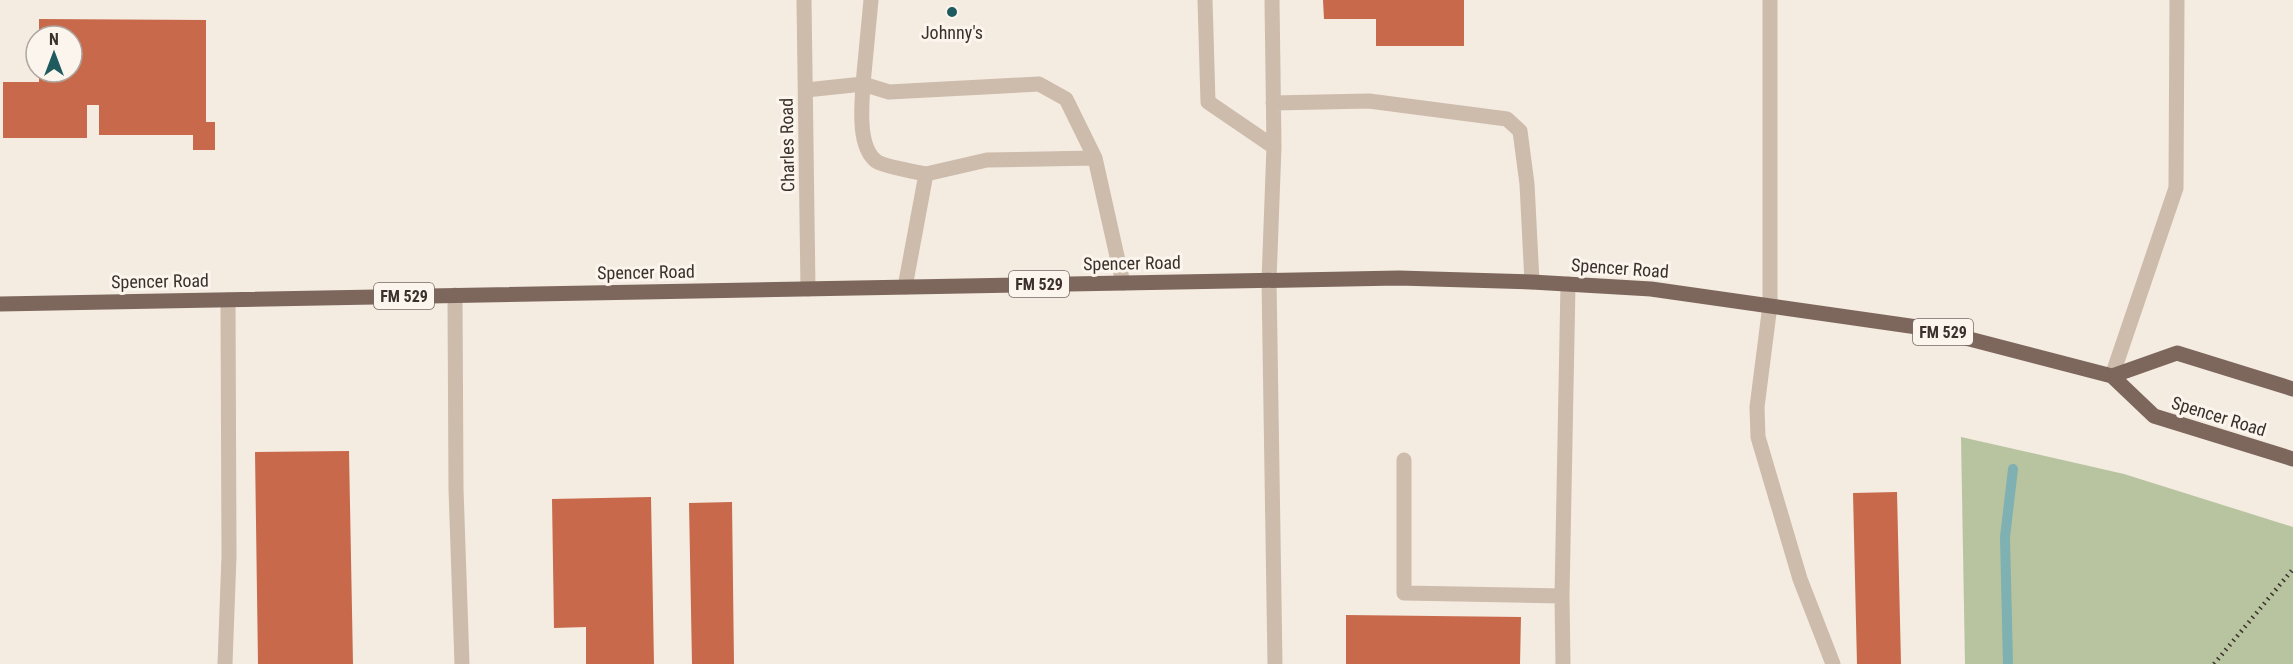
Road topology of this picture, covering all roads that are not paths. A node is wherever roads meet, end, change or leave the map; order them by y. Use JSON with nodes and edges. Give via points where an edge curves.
{"nodes":[{"id":1,"x":804,"y":0,"type":"edge"},
{"id":2,"x":871,"y":0,"type":"edge"},
{"id":3,"x":1205,"y":0,"type":"edge"},
{"id":4,"x":1272,"y":0,"type":"edge"},
{"id":5,"x":1770,"y":0,"type":"edge"},
{"id":6,"x":2177,"y":0,"type":"edge"},
{"id":7,"x":862,"y":84,"type":"junction"},
{"id":8,"x":806,"y":90,"type":"junction"},
{"id":9,"x":1273,"y":103,"type":"junction"},
{"id":10,"x":1274,"y":147,"type":"junction"},
{"id":11,"x":1095,"y":158,"type":"junction"},
{"id":12,"x":926,"y":174,"type":"junction"},
{"id":13,"x":1269,"y":280,"type":"junction"},
{"id":14,"x":1532,"y":282,"type":"junction"},
{"id":15,"x":1123,"y":283,"type":"junction"},
{"id":16,"x":1568,"y":284,"type":"junction"},
{"id":17,"x":905,"y":287,"type":"junction"},
{"id":18,"x":808,"y":289,"type":"junction"},
{"id":19,"x":455,"y":295,"type":"junction"},
{"id":20,"x":228,"y":300,"type":"junction"},
{"id":21,"x":0,"y":304,"type":"edge"},
{"id":22,"x":1770,"y":304,"type":"junction"},
{"id":23,"x":2112,"y":376,"type":"junction"},
{"id":24,"x":2293,"y":389,"type":"edge"},
{"id":25,"x":2293,"y":459,"type":"edge"},
{"id":26,"x":1404,"y":460,"type":"dead end"},
{"id":27,"x":1562,"y":596,"type":"junction"},
{"id":28,"x":225,"y":664,"type":"edge"},
{"id":29,"x":462,"y":664,"type":"edge"},
{"id":30,"x":1275,"y":664,"type":"edge"},
{"id":31,"x":1563,"y":664,"type":"edge"},
{"id":32,"x":1833,"y":664,"type":"edge"}],
"edges":[{"from":1,"to":8,"type":"street","name":"Charles Road"},
{"from":2,"to":7,"type":"street"},
{"from":3,"to":10,"type":"street","via":[[1208,102]]},
{"from":4,"to":9,"type":"street"},
{"from":5,"to":22,"type":"street"},
{"from":6,"to":23,"type":"street","via":[[2176,188]]},
{"from":7,"to":8,"type":"street"},
{"from":7,"to":11,"type":"street","via":[[889,92],[1039,84],[1066,99]]},
{"from":7,"to":12,"type":"street","via":[[861,116],[866,147],[876,161]]},
{"from":8,"to":18,"type":"street","name":"Charles Road"},
{"from":9,"to":10,"type":"street"},
{"from":9,"to":14,"type":"street","via":[[1370,101],[1507,119],[1520,131]]},
{"from":10,"to":13,"type":"street"},
{"from":11,"to":12,"type":"street","via":[[987,160]]},
{"from":11,"to":15,"type":"street"},
{"from":12,"to":17,"type":"street"},
{"from":13,"to":14,"type":"main road","name":"Spencer Road","number":"FM 529"},
{"from":13,"to":15,"type":"main road","name":"Spencer Road","number":"FM 529"},
{"from":13,"to":30,"type":"street"},
{"from":14,"to":16,"type":"main road","name":"Spencer Road","number":"FM 529"},
{"from":15,"to":17,"type":"main road","name":"Spencer Road","number":"FM 529"},
{"from":16,"to":22,"type":"main road","name":"Spencer Road","number":"FM 529","via":[[1651,289]]},
{"from":16,"to":27,"type":"street"},
{"from":17,"to":18,"type":"main road","name":"Spencer Road","number":"FM 529"},
{"from":18,"to":19,"type":"main road","name":"Spencer Road","number":"FM 529"},
{"from":19,"to":20,"type":"main road","name":"Spencer Road","number":"FM 529"},
{"from":19,"to":29,"type":"street"},
{"from":20,"to":21,"type":"main road","name":"Spencer Road","number":"FM 529"},
{"from":20,"to":28,"type":"street","via":[[229,556]]},
{"from":22,"to":23,"type":"main road","name":"Spencer Road","number":"FM 529","via":[[1931,329]]},
{"from":22,"to":32,"type":"street","via":[[1757,407],[1758,437],[1800,579]]},
{"from":23,"to":24,"type":"main road","via":[[2177,353]]},
{"from":23,"to":25,"type":"main road","name":"Spencer Road","number":"FM 529","via":[[2154,416]]},
{"from":26,"to":27,"type":"street","via":[[1404,593]]},
{"from":27,"to":31,"type":"street"}]}
